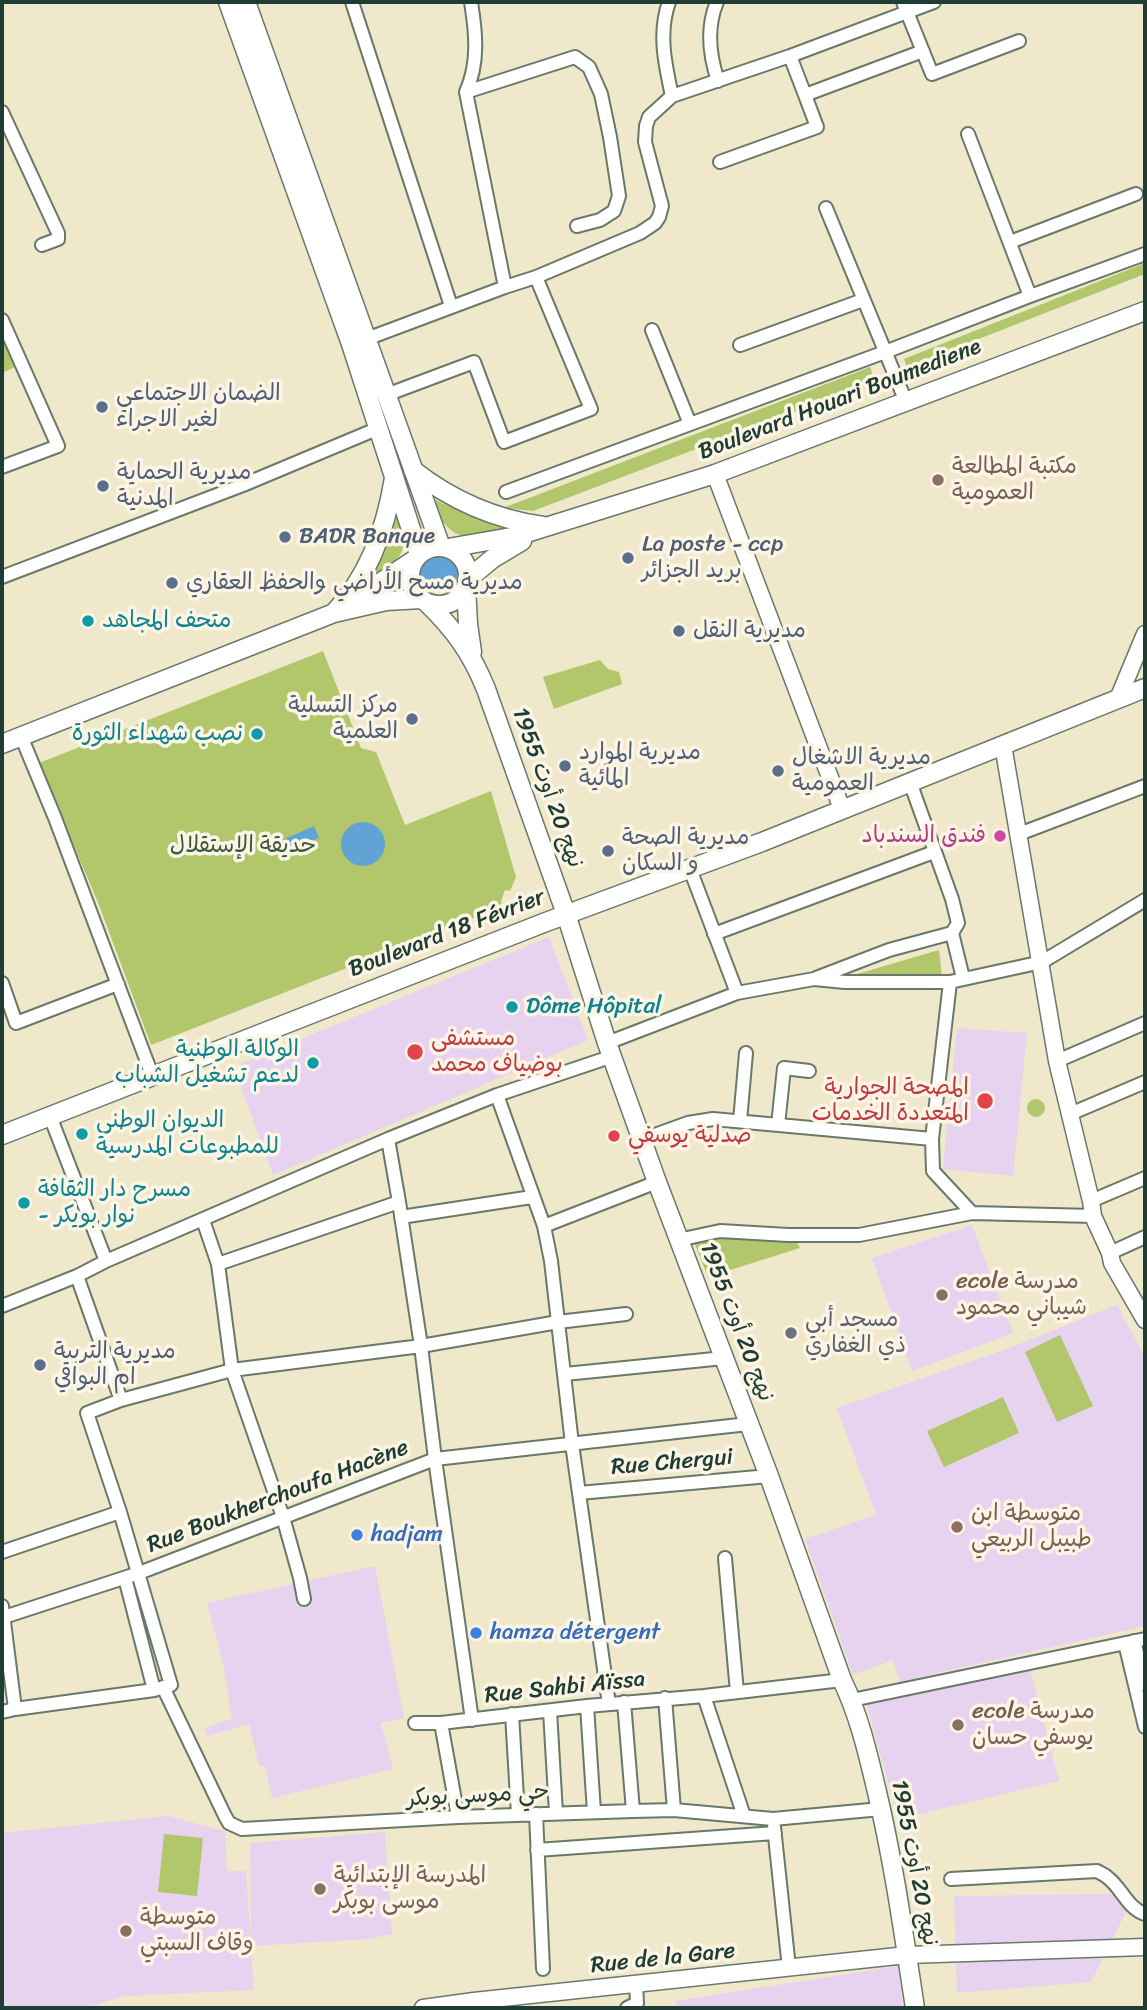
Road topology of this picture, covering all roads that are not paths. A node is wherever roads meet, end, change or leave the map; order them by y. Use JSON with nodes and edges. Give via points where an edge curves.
{"nodes":[{"id":1,"x":228,"y":2,"type":"edge"},
{"id":2,"x":246,"y":2,"type":"edge"},
{"id":3,"x":352,"y":2,"type":"edge"},
{"id":4,"x":471,"y":2,"type":"edge"},
{"id":5,"x":669,"y":2,"type":"edge"},
{"id":6,"x":717,"y":2,"type":"edge"},
{"id":7,"x":934,"y":2,"type":"edge"},
{"id":8,"x":905,"y":7,"type":"edge"},
{"id":9,"x":1019,"y":41,"type":"dead end"},
{"id":10,"x":923,"y":51,"type":"junction"},
{"id":11,"x":790,"y":56,"type":"junction"},
{"id":12,"x":718,"y":81,"type":"junction"},
{"id":13,"x":466,"y":92,"type":"junction"},
{"id":14,"x":805,"y":94,"type":"junction"},
{"id":15,"x":672,"y":96,"type":"junction"},
{"id":16,"x":2,"y":113,"type":"edge"},
{"id":17,"x":968,"y":134,"type":"dead end"},
{"id":18,"x":720,"y":162,"type":"dead end"},
{"id":19,"x":1136,"y":194,"type":"dead end"},
{"id":20,"x":826,"y":208,"type":"dead end"},
{"id":21,"x":577,"y":226,"type":"dead end"},
{"id":22,"x":1010,"y":242,"type":"junction"},
{"id":23,"x":42,"y":245,"type":"dead end"},
{"id":24,"x":1145,"y":254,"type":"edge"},
{"id":25,"x":536,"y":277,"type":"junction"},
{"id":26,"x":505,"y":287,"type":"junction"},
{"id":27,"x":1030,"y":296,"type":"junction"},
{"id":28,"x":863,"y":300,"type":"junction"},
{"id":29,"x":451,"y":306,"type":"junction"},
{"id":30,"x":1145,"y":311,"type":"edge"},
{"id":31,"x":2,"y":320,"type":"edge"},
{"id":32,"x":652,"y":330,"type":"dead end"},
{"id":33,"x":359,"y":342,"type":"junction"},
{"id":34,"x":740,"y":345,"type":"dead end"},
{"id":35,"x":885,"y":352,"type":"junction"},
{"id":36,"x":386,"y":396,"type":"junction"},
{"id":37,"x":906,"y":402,"type":"junction"},
{"id":38,"x":690,"y":424,"type":"junction"},
{"id":39,"x":379,"y":428,"type":"junction"},
{"id":40,"x":2,"y":467,"type":"edge"},
{"id":41,"x":412,"y":470,"type":"junction"},
{"id":42,"x":715,"y":474,"type":"junction"},
{"id":43,"x":394,"y":476,"type":"junction"},
{"id":44,"x":506,"y":492,"type":"dead end"},
{"id":45,"x":550,"y":527,"type":"junction"},
{"id":46,"x":445,"y":547,"type":"junction"},
{"id":47,"x":417,"y":557,"type":"junction"},
{"id":48,"x":2,"y":577,"type":"edge"},
{"id":49,"x":467,"y":583,"type":"junction"},
{"id":50,"x":423,"y":600,"type":"junction"},
{"id":51,"x":334,"y":613,"type":"junction"},
{"id":52,"x":1145,"y":634,"type":"edge"},
{"id":53,"x":1141,"y":650,"type":"edge"},
{"id":54,"x":475,"y":662,"type":"junction"},
{"id":55,"x":1145,"y":688,"type":"edge"},
{"id":56,"x":1118,"y":699,"type":"junction"},
{"id":57,"x":21,"y":736,"type":"junction"},
{"id":58,"x":2,"y":744,"type":"edge"},
{"id":59,"x":1003,"y":745,"type":"junction"},
{"id":60,"x":910,"y":782,"type":"junction"},
{"id":61,"x":1145,"y":786,"type":"edge"},
{"id":62,"x":842,"y":808,"type":"junction"},
{"id":63,"x":1019,"y":834,"type":"junction"},
{"id":64,"x":934,"y":852,"type":"junction"},
{"id":65,"x":690,"y":869,"type":"junction"},
{"id":66,"x":1145,"y":900,"type":"edge"},
{"id":67,"x":566,"y":914,"type":"junction"},
{"id":68,"x":952,"y":933,"type":"junction"},
{"id":69,"x":714,"y":934,"type":"junction"},
{"id":70,"x":1042,"y":962,"type":"junction"},
{"id":71,"x":814,"y":979,"type":"junction"},
{"id":72,"x":957,"y":980,"type":"junction"},
{"id":73,"x":2,"y":982,"type":"edge"},
{"id":74,"x":118,"y":984,"type":"junction"},
{"id":75,"x":737,"y":993,"type":"junction"},
{"id":76,"x":1145,"y":1023,"type":"edge"},
{"id":77,"x":610,"y":1050,"type":"junction"},
{"id":78,"x":746,"y":1053,"type":"dead end"},
{"id":79,"x":1057,"y":1060,"type":"junction"},
{"id":80,"x":809,"y":1071,"type":"dead end"},
{"id":81,"x":152,"y":1075,"type":"junction"},
{"id":82,"x":1145,"y":1082,"type":"edge"},
{"id":83,"x":497,"y":1095,"type":"junction"},
{"id":84,"x":1070,"y":1114,"type":"junction"},
{"id":85,"x":50,"y":1116,"type":"junction"},
{"id":86,"x":740,"y":1121,"type":"junction"},
{"id":87,"x":778,"y":1125,"type":"junction"},
{"id":88,"x":2,"y":1135,"type":"edge"},
{"id":89,"x":388,"y":1139,"type":"junction"},
{"id":90,"x":932,"y":1139,"type":"junction"},
{"id":91,"x":641,"y":1140,"type":"junction"},
{"id":92,"x":1145,"y":1178,"type":"edge"},
{"id":93,"x":657,"y":1182,"type":"junction"},
{"id":94,"x":532,"y":1197,"type":"junction"},
{"id":95,"x":399,"y":1202,"type":"junction"},
{"id":96,"x":1092,"y":1208,"type":"junction"},
{"id":97,"x":972,"y":1213,"type":"junction"},
{"id":98,"x":401,"y":1217,"type":"junction"},
{"id":99,"x":203,"y":1220,"type":"junction"},
{"id":100,"x":544,"y":1226,"type":"junction"},
{"id":101,"x":1145,"y":1237,"type":"edge"},
{"id":102,"x":678,"y":1240,"type":"junction"},
{"id":103,"x":1110,"y":1253,"type":"junction"},
{"id":104,"x":106,"y":1261,"type":"junction"},
{"id":105,"x":218,"y":1264,"type":"junction"},
{"id":106,"x":78,"y":1276,"type":"junction"},
{"id":107,"x":2,"y":1306,"type":"edge"},
{"id":108,"x":626,"y":1314,"type":"dead end"},
{"id":109,"x":1145,"y":1320,"type":"edge"},
{"id":110,"x":558,"y":1322,"type":"junction"},
{"id":111,"x":421,"y":1346,"type":"junction"},
{"id":112,"x":724,"y":1359,"type":"junction"},
{"id":113,"x":232,"y":1370,"type":"junction"},
{"id":114,"x":565,"y":1374,"type":"junction"},
{"id":115,"x":121,"y":1400,"type":"junction"},
{"id":116,"x":748,"y":1424,"type":"junction"},
{"id":117,"x":572,"y":1444,"type":"junction"},
{"id":118,"x":435,"y":1460,"type":"junction"},
{"id":119,"x":769,"y":1476,"type":"junction"},
{"id":120,"x":579,"y":1493,"type":"junction"},
{"id":121,"x":120,"y":1512,"type":"junction"},
{"id":122,"x":282,"y":1517,"type":"junction"},
{"id":123,"x":2,"y":1552,"type":"edge"},
{"id":124,"x":725,"y":1558,"type":"dead end"},
{"id":125,"x":138,"y":1573,"type":"junction"},
{"id":126,"x":125,"y":1578,"type":"junction"},
{"id":127,"x":304,"y":1599,"type":"dead end"},
{"id":128,"x":3,"y":1611,"type":"edge"},
{"id":129,"x":1135,"y":1641,"type":"edge"},
{"id":130,"x":842,"y":1680,"type":"junction"},
{"id":131,"x":1145,"y":1684,"type":"edge"},
{"id":132,"x":163,"y":1688,"type":"junction"},
{"id":133,"x":737,"y":1692,"type":"junction"},
{"id":134,"x":704,"y":1696,"type":"junction"},
{"id":135,"x":665,"y":1698,"type":"junction"},
{"id":136,"x":852,"y":1700,"type":"junction"},
{"id":137,"x":624,"y":1702,"type":"junction"},
{"id":138,"x":610,"y":1704,"type":"junction"},
{"id":139,"x":587,"y":1706,"type":"junction"},
{"id":140,"x":15,"y":1709,"type":"junction"},
{"id":141,"x":550,"y":1711,"type":"junction"},
{"id":142,"x":2,"y":1712,"type":"edge"},
{"id":143,"x":512,"y":1714,"type":"junction"},
{"id":144,"x":472,"y":1720,"type":"junction"},
{"id":145,"x":415,"y":1723,"type":"dead end"},
{"id":146,"x":441,"y":1723,"type":"junction"},
{"id":147,"x":1145,"y":1727,"type":"edge"},
{"id":148,"x":881,"y":1809,"type":"junction"},
{"id":149,"x":674,"y":1810,"type":"junction"},
{"id":150,"x":633,"y":1811,"type":"junction"},
{"id":151,"x":594,"y":1812,"type":"junction"},
{"id":152,"x":555,"y":1813,"type":"junction"},
{"id":153,"x":536,"y":1814,"type":"junction"},
{"id":154,"x":518,"y":1815,"type":"junction"},
{"id":155,"x":744,"y":1816,"type":"junction"},
{"id":156,"x":458,"y":1817,"type":"junction"},
{"id":157,"x":773,"y":1819,"type":"junction"},
{"id":158,"x":775,"y":1833,"type":"junction"},
{"id":159,"x":537,"y":1850,"type":"junction"},
{"id":160,"x":951,"y":1879,"type":"dead end"},
{"id":161,"x":1145,"y":1914,"type":"edge"},
{"id":162,"x":1145,"y":1947,"type":"edge"},
{"id":163,"x":907,"y":1955,"type":"junction"},
{"id":164,"x":789,"y":1968,"type":"junction"},
{"id":165,"x":543,"y":1969,"type":"dead end"},
{"id":166,"x":636,"y":1984,"type":"junction"},
{"id":167,"x":496,"y":2003,"type":"edge"},
{"id":168,"x":423,"y":2008,"type":"edge"},
{"id":169,"x":627,"y":2008,"type":"edge"},
{"id":170,"x":915,"y":2008,"type":"edge"}],
"edges":[{"from":1,"to":33,"type":"main road"},
{"from":2,"to":33,"type":"main road"},
{"from":3,"to":29,"type":"street"},
{"from":4,"to":13,"type":"street","via":[[475,54]]},
{"from":5,"to":15,"type":"street","via":[[663,33]]},
{"from":6,"to":12,"type":"street","via":[[709,37]]},
{"from":7,"to":8,"type":"street"},
{"from":8,"to":10,"type":"street"},
{"from":8,"to":11,"type":"street"},
{"from":9,"to":10,"type":"street","via":[[932,74]]},
{"from":10,"to":14,"type":"street"},
{"from":11,"to":12,"type":"street"},
{"from":11,"to":14,"type":"street"},
{"from":12,"to":15,"type":"street"},
{"from":13,"to":21,"type":"street","via":[[575,57],[589,67],[603,105],[619,197],[614,211]]},
{"from":13,"to":26,"type":"street"},
{"from":14,"to":18,"type":"street","via":[[817,127]]},
{"from":15,"to":25,"type":"street","via":[[649,117],[646,126],[645,142],[662,205],[655,223]]},
{"from":16,"to":23,"type":"street","via":[[58,233],[58,239]]},
{"from":17,"to":22,"type":"street"},
{"from":19,"to":22,"type":"street"},
{"from":20,"to":28,"type":"street"},
{"from":22,"to":27,"type":"street"},
{"from":24,"to":27,"type":"street"},
{"from":25,"to":26,"type":"street"},
{"from":25,"to":36,"type":"street","via":[[591,409],[504,442],[474,362]]},
{"from":26,"to":29,"type":"street"},
{"from":27,"to":35,"type":"street"},
{"from":28,"to":34,"type":"street"},
{"from":28,"to":35,"type":"street"},
{"from":29,"to":33,"type":"street"},
{"from":30,"to":37,"type":"main road","name":"Boulevard Houari Boumediene"},
{"from":31,"to":40,"type":"street","via":[[58,446]]},
{"from":32,"to":38,"type":"street"},
{"from":33,"to":36,"type":"main road"},
{"from":33,"to":39,"type":"main road"},
{"from":35,"to":37,"type":"street"},
{"from":35,"to":38,"type":"street"},
{"from":36,"to":41,"type":"main road"},
{"from":37,"to":42,"type":"main road","name":"Boulevard Houari Boumediene"},
{"from":38,"to":44,"type":"street"},
{"from":39,"to":43,"type":"main road"},
{"from":39,"to":48,"type":"street"},
{"from":41,"to":45,"type":"main road","via":[[477,509]]},
{"from":41,"to":46,"type":"main road"},
{"from":42,"to":45,"type":"main road","name":"Boulevard Houari Boumediene"},
{"from":42,"to":62,"type":"street"},
{"from":43,"to":47,"type":"main road"},
{"from":43,"to":51,"type":"main road","via":[[387,515],[367,566]]},
{"from":45,"to":46,"type":"main road","name":"Boulevard Houari Boumediene"},
{"from":45,"to":49,"type":"main road","name":"Boulevard Houari Boumediene","via":[[506,550]]},
{"from":46,"to":47,"type":"main road","via":[[426,550]]},
{"from":46,"to":49,"type":"main road","via":[[463,560]]},
{"from":47,"to":50,"type":"main road","via":[[410,576],[415,593]]},
{"from":47,"to":51,"type":"main road"},
{"from":49,"to":50,"type":"main road","via":[[449,603]]},
{"from":49,"to":54,"type":"main road","name":"نهج 20 أوت 1955"},
{"from":50,"to":51,"type":"main road","via":[[386,601]]},
{"from":50,"to":54,"type":"main road","name":"نهج 20 أوت 1955","via":[[458,636]]},
{"from":51,"to":57,"type":"main road"},
{"from":52,"to":53,"type":"street"},
{"from":53,"to":56,"type":"street"},
{"from":54,"to":67,"type":"main road","name":"نهج 20 أوت 1955"},
{"from":55,"to":56,"type":"main road","name":"Boulevard 18 Février"},
{"from":56,"to":59,"type":"main road","name":"Boulevard 18 Février"},
{"from":57,"to":58,"type":"main road"},
{"from":57,"to":74,"type":"street"},
{"from":59,"to":60,"type":"main road","name":"Boulevard 18 Février"},
{"from":59,"to":63,"type":"street"},
{"from":60,"to":62,"type":"main road","name":"Boulevard 18 Février"},
{"from":60,"to":64,"type":"street"},
{"from":61,"to":63,"type":"street"},
{"from":62,"to":65,"type":"main road","name":"Boulevard 18 Février"},
{"from":63,"to":70,"type":"street"},
{"from":64,"to":68,"type":"street","via":[[958,923]]},
{"from":64,"to":69,"type":"street"},
{"from":65,"to":67,"type":"main road","name":"Boulevard 18 Février"},
{"from":65,"to":69,"type":"street"},
{"from":66,"to":70,"type":"street"},
{"from":67,"to":77,"type":"main road","name":"نهج 20 أوت 1955"},
{"from":67,"to":81,"type":"main road","name":"Boulevard 18 Février"},
{"from":68,"to":71,"type":"street","via":[[889,950]]},
{"from":68,"to":72,"type":"street"},
{"from":69,"to":75,"type":"street"},
{"from":70,"to":72,"type":"street"},
{"from":70,"to":79,"type":"street"},
{"from":71,"to":72,"type":"street"},
{"from":71,"to":75,"type":"street"},
{"from":72,"to":90,"type":"street"},
{"from":73,"to":74,"type":"street","via":[[16,1023]]},
{"from":74,"to":81,"type":"street"},
{"from":75,"to":77,"type":"street"},
{"from":76,"to":79,"type":"street"},
{"from":77,"to":83,"type":"street"},
{"from":77,"to":91,"type":"main road","name":"نهج 20 أوت 1955"},
{"from":78,"to":86,"type":"street"},
{"from":79,"to":84,"type":"street"},
{"from":80,"to":87,"type":"street","via":[[784,1068]]},
{"from":81,"to":85,"type":"main road","name":"Boulevard 18 Février"},
{"from":82,"to":84,"type":"street"},
{"from":83,"to":89,"type":"street"},
{"from":83,"to":94,"type":"street"},
{"from":84,"to":96,"type":"street"},
{"from":85,"to":88,"type":"main road","name":"Boulevard 18 Février"},
{"from":85,"to":104,"type":"street"},
{"from":86,"to":87,"type":"street"},
{"from":86,"to":91,"type":"street","via":[[688,1123]]},
{"from":87,"to":90,"type":"street"},
{"from":89,"to":95,"type":"street"},
{"from":89,"to":99,"type":"street"},
{"from":90,"to":97,"type":"street","via":[[933,1171]]},
{"from":91,"to":93,"type":"main road","name":"نهج 20 أوت 1955"},
{"from":92,"to":96,"type":"street"},
{"from":93,"to":100,"type":"street"},
{"from":93,"to":102,"type":"main road","name":"نهج 20 أوت 1955"},
{"from":94,"to":98,"type":"street"},
{"from":94,"to":100,"type":"street"},
{"from":95,"to":98,"type":"street"},
{"from":95,"to":105,"type":"street"},
{"from":96,"to":97,"type":"street"},
{"from":96,"to":103,"type":"street"},
{"from":97,"to":102,"type":"street","via":[[859,1235],[720,1231]]},
{"from":98,"to":111,"type":"street"},
{"from":99,"to":104,"type":"street"},
{"from":99,"to":105,"type":"street"},
{"from":100,"to":110,"type":"street"},
{"from":101,"to":103,"type":"street"},
{"from":102,"to":112,"type":"main road","name":"نهج 20 أوت 1955"},
{"from":103,"to":109,"type":"street"},
{"from":104,"to":106,"type":"street"},
{"from":105,"to":113,"type":"street"},
{"from":106,"to":107,"type":"street"},
{"from":106,"to":115,"type":"street"},
{"from":108,"to":110,"type":"street"},
{"from":110,"to":111,"type":"street"},
{"from":110,"to":114,"type":"street"},
{"from":111,"to":113,"type":"street"},
{"from":111,"to":118,"type":"street"},
{"from":112,"to":114,"type":"street"},
{"from":112,"to":116,"type":"main road","name":"نهج 20 أوت 1955"},
{"from":113,"to":115,"type":"street"},
{"from":113,"to":122,"type":"street"},
{"from":114,"to":117,"type":"street"},
{"from":115,"to":121,"type":"street","via":[[87,1413]]},
{"from":116,"to":117,"type":"street","name":"Rue Boukherchoufa Hacène"},
{"from":116,"to":119,"type":"main road","name":"نهج 20 أوت 1955"},
{"from":117,"to":118,"type":"street","name":"Rue Boukherchoufa Hacène"},
{"from":117,"to":120,"type":"street"},
{"from":118,"to":122,"type":"street","name":"Rue Boukherchoufa Hacène"},
{"from":118,"to":144,"type":"street"},
{"from":119,"to":120,"type":"street","name":"Rue Chergui"},
{"from":119,"to":130,"type":"main road","name":"نهج 20 أوت 1955"},
{"from":120,"to":138,"type":"street"},
{"from":121,"to":123,"type":"street"},
{"from":121,"to":125,"type":"street"},
{"from":122,"to":125,"type":"street","name":"Rue Boukherchoufa Hacène"},
{"from":122,"to":127,"type":"street"},
{"from":124,"to":133,"type":"street"},
{"from":125,"to":126,"type":"street","name":"Rue Boukherchoufa Hacène"},
{"from":125,"to":132,"type":"street"},
{"from":126,"to":128,"type":"street","name":"Rue Boukherchoufa Hacène"},
{"from":126,"to":132,"type":"street"},
{"from":128,"to":140,"type":"street"},
{"from":129,"to":131,"type":"street"},
{"from":129,"to":136,"type":"street"},
{"from":129,"to":147,"type":"street"},
{"from":130,"to":133,"type":"street","name":"Rue Sahbi Aïssa"},
{"from":130,"to":136,"type":"main road","name":"نهج 20 أوت 1955"},
{"from":132,"to":140,"type":"street"},
{"from":132,"to":156,"type":"street","name":"حي موسى بوبكر","via":[[234,1826],[250,1830]]},
{"from":133,"to":134,"type":"street","name":"Rue Sahbi Aïssa"},
{"from":134,"to":135,"type":"street","name":"Rue Sahbi Aïssa"},
{"from":134,"to":155,"type":"street"},
{"from":135,"to":137,"type":"street","name":"Rue Sahbi Aïssa"},
{"from":135,"to":149,"type":"street"},
{"from":136,"to":148,"type":"main road","name":"نهج 20 أوت 1955"},
{"from":137,"to":138,"type":"street","name":"Rue Sahbi Aïssa"},
{"from":137,"to":150,"type":"street"},
{"from":138,"to":139,"type":"street","name":"Rue Sahbi Aïssa"},
{"from":139,"to":141,"type":"street","name":"Rue Sahbi Aïssa"},
{"from":139,"to":151,"type":"street"},
{"from":140,"to":142,"type":"street"},
{"from":141,"to":143,"type":"street","name":"Rue Sahbi Aïssa"},
{"from":141,"to":152,"type":"street"},
{"from":143,"to":144,"type":"street","name":"Rue Sahbi Aïssa"},
{"from":143,"to":154,"type":"street"},
{"from":144,"to":146,"type":"street","name":"Rue Sahbi Aïssa"},
{"from":145,"to":146,"type":"street","name":"Rue Sahbi Aïssa"},
{"from":146,"to":156,"type":"street"},
{"from":148,"to":157,"type":"street","name":"حي موسى بوبكر"},
{"from":148,"to":163,"type":"main road","name":"نهج 20 أوت 1955"},
{"from":149,"to":150,"type":"street","name":"حي موسى بوبكر"},
{"from":149,"to":155,"type":"street","name":"حي موسى بوبكر"},
{"from":150,"to":151,"type":"street","name":"حي موسى بوبكر"},
{"from":151,"to":152,"type":"street","name":"حي موسى بوبكر"},
{"from":152,"to":153,"type":"street","name":"حي موسى بوبكر"},
{"from":153,"to":154,"type":"street","name":"حي موسى بوبكر"},
{"from":153,"to":159,"type":"street"},
{"from":154,"to":156,"type":"street","name":"حي موسى بوبكر"},
{"from":155,"to":157,"type":"street","name":"حي موسى بوبكر"},
{"from":157,"to":158,"type":"street"},
{"from":158,"to":159,"type":"street"},
{"from":158,"to":164,"type":"street"},
{"from":159,"to":165,"type":"street"},
{"from":160,"to":161,"type":"street","via":[[1097,1871]]},
{"from":162,"to":163,"type":"street","name":"Rue de la Gare"},
{"from":163,"to":164,"type":"street","name":"Rue de la Gare"},
{"from":163,"to":170,"type":"main road","name":"نهج 20 أوت 1955"},
{"from":164,"to":166,"type":"street","name":"Rue de la Gare"},
{"from":166,"to":167,"type":"street","name":"Rue de la Gare"},
{"from":166,"to":169,"type":"street","via":[[637,2003]]},
{"from":167,"to":168,"type":"street","name":"Rue de la Gare"}]}
